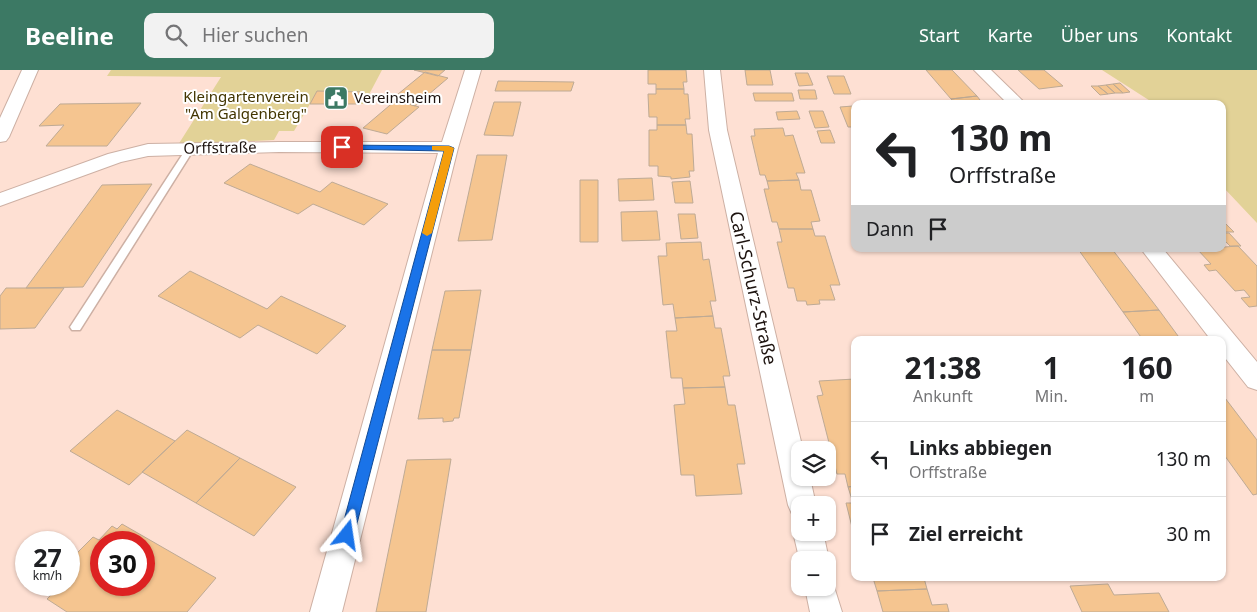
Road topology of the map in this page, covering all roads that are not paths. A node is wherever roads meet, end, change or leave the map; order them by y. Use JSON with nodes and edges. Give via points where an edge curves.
{"nodes":[{"id":1,"x":30,"y":70,"type":"edge"},
{"id":2,"x":473,"y":70,"type":"edge"},
{"id":3,"x":712,"y":70,"type":"edge"},
{"id":4,"x":982,"y":70,"type":"edge"},
{"id":5,"x":1014,"y":100,"type":"edge"},
{"id":6,"x":0,"y":137,"type":"edge"},
{"id":7,"x":449,"y":148,"type":"junction"},
{"id":8,"x":190,"y":149,"type":"junction"},
{"id":9,"x":0,"y":200,"type":"edge"},
{"id":10,"x":1153,"y":252,"type":"edge"},
{"id":11,"x":76,"y":327,"type":"dead end"},
{"id":12,"x":1221,"y":336,"type":"edge"},
{"id":13,"x":1226,"y":342,"type":"edge"},
{"id":14,"x":1257,"y":380,"type":"edge"},
{"id":15,"x":800,"y":496,"type":"edge"},
{"id":16,"x":822,"y":596,"type":"edge"},
{"id":17,"x":326,"y":612,"type":"edge"},
{"id":18,"x":826,"y":612,"type":"edge"}],
"edges":[{"from":1,"to":6,"type":"street"},
{"from":2,"to":7,"type":"street"},
{"from":3,"to":15,"type":"street","name":"Carl-Schurz-Straße","via":[[718,130]]},
{"from":4,"to":5,"type":"street"},
{"from":7,"to":8,"type":"street","name":"Orffstraße"},
{"from":7,"to":17,"type":"street"},
{"from":8,"to":9,"type":"street","name":"Orffstraße","via":[[148,150],[132,154]]},
{"from":8,"to":11,"type":"lane"},
{"from":10,"to":12,"type":"street"},
{"from":13,"to":14,"type":"street"},
{"from":16,"to":18,"type":"street"}]}
